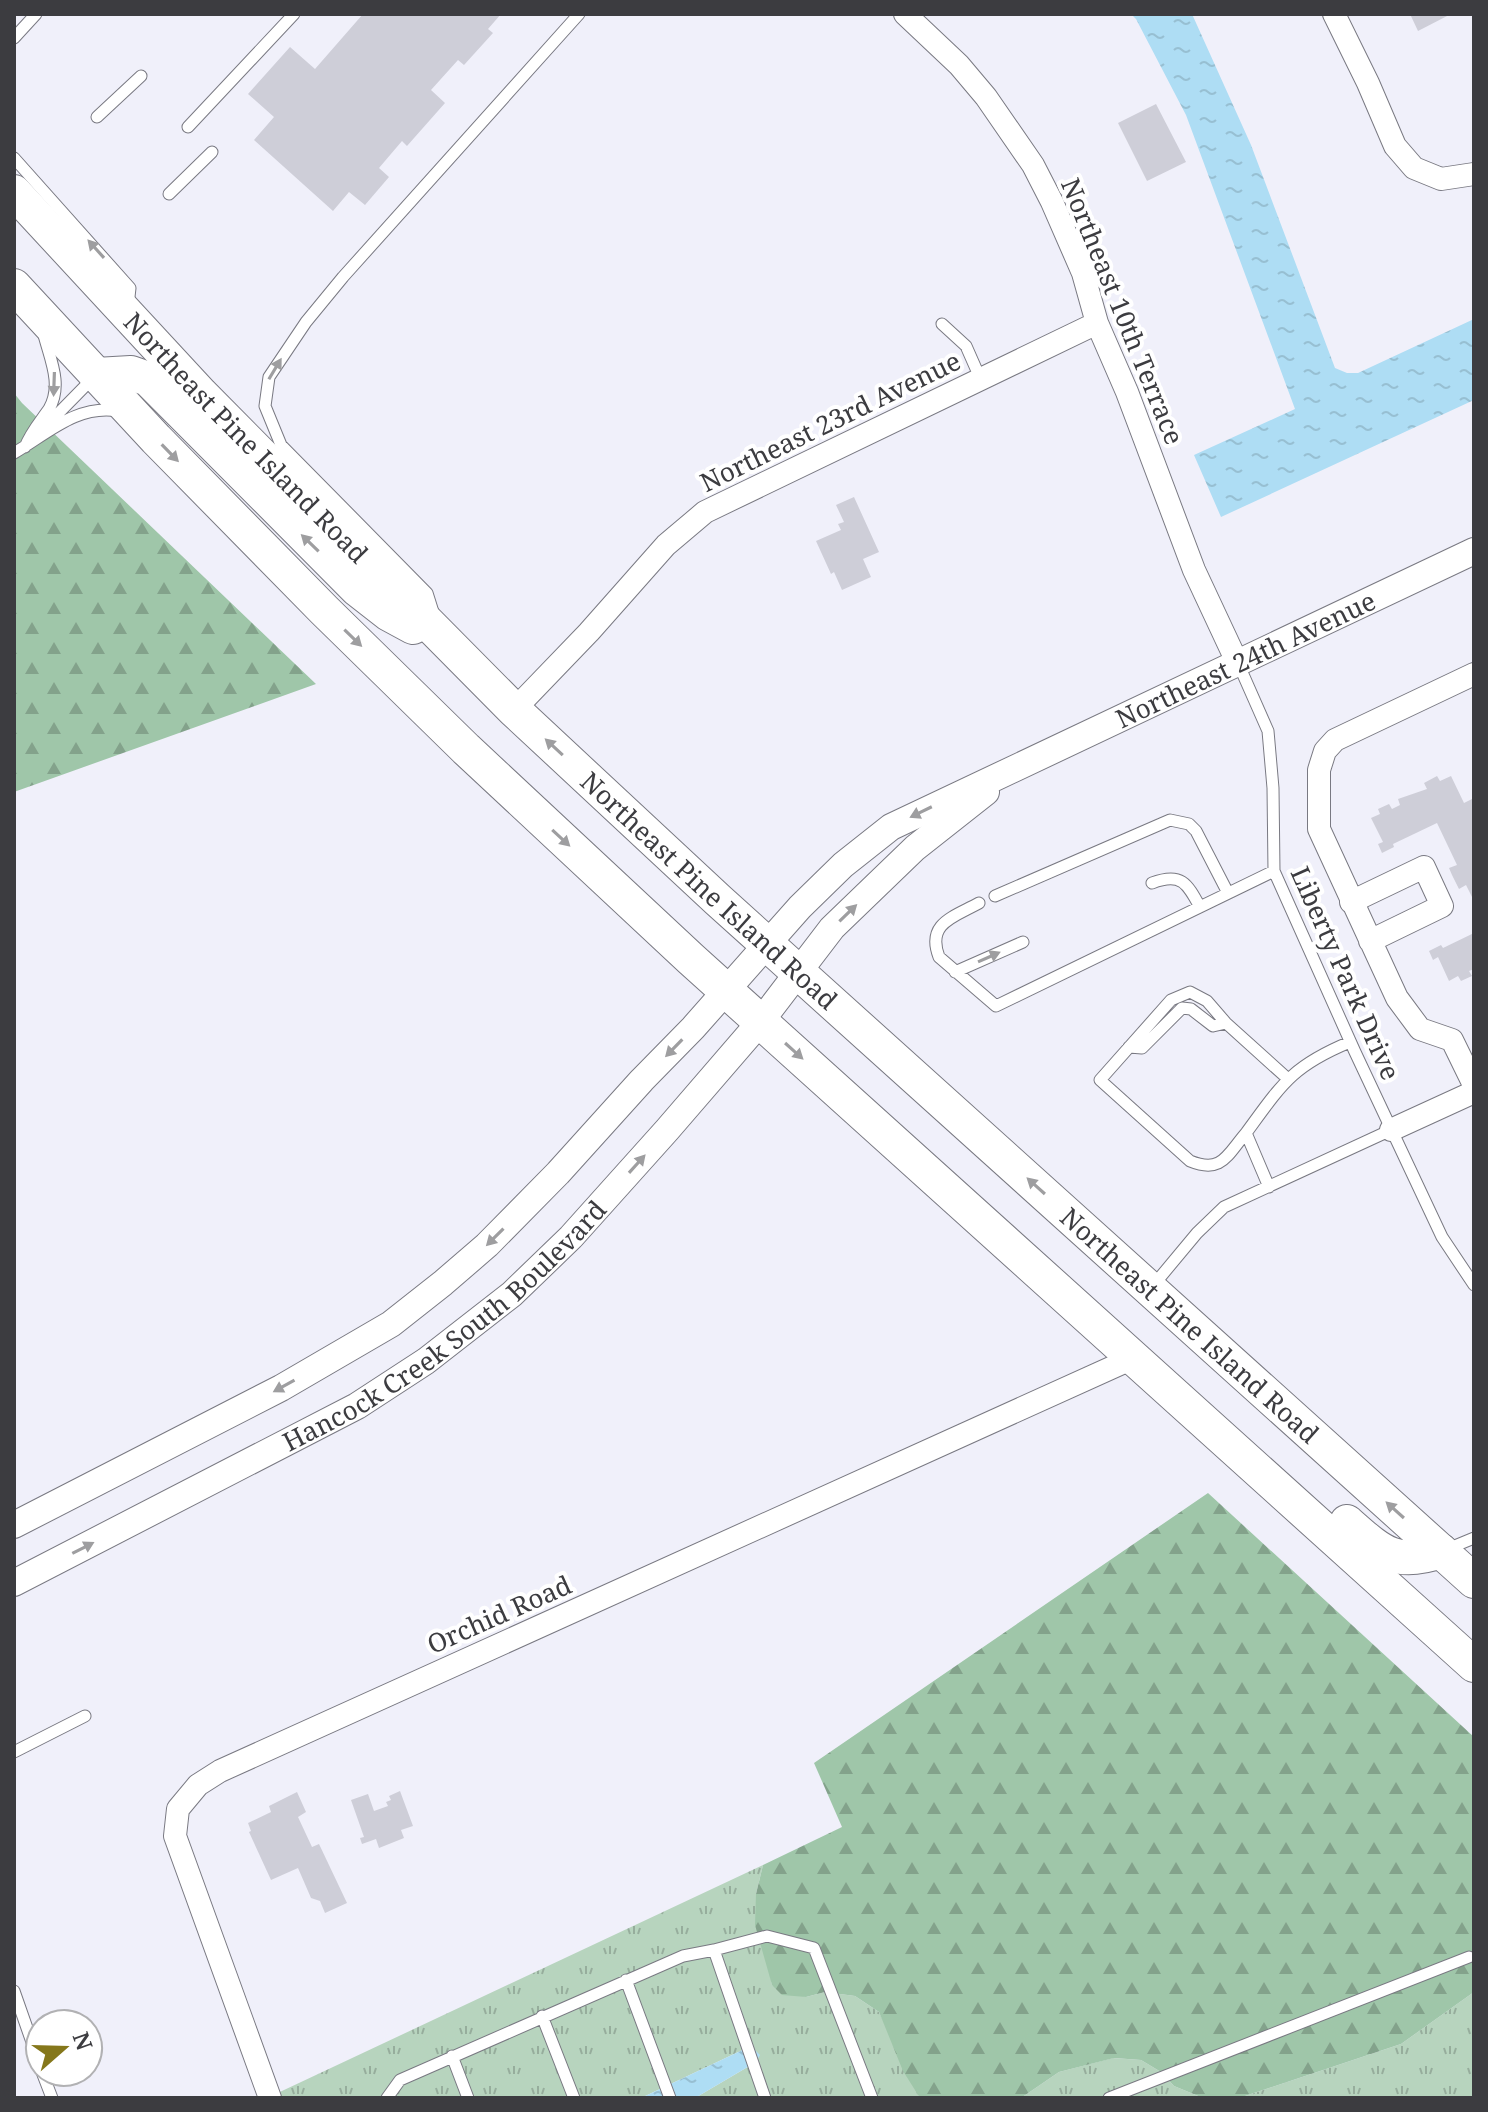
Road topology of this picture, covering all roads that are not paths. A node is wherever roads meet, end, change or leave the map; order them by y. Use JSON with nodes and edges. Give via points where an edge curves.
{"nodes":[{"id":1,"x":36,"y":14,"type":"edge"},
{"id":2,"x":294,"y":14,"type":"edge"},
{"id":3,"x":578,"y":14,"type":"edge"},
{"id":4,"x":905,"y":14,"type":"edge"},
{"id":5,"x":1334,"y":14,"type":"edge"},
{"id":6,"x":14,"y":38,"type":"edge"},
{"id":7,"x":141,"y":76,"type":"dead end"},
{"id":8,"x":97,"y":117,"type":"dead end"},
{"id":9,"x":188,"y":127,"type":"dead end"},
{"id":10,"x":212,"y":152,"type":"dead end"},
{"id":11,"x":14,"y":158,"type":"edge"},
{"id":12,"x":1474,"y":174,"type":"edge"},
{"id":13,"x":14,"y":192,"type":"edge"},
{"id":14,"x":169,"y":194,"type":"dead end"},
{"id":15,"x":14,"y":286,"type":"edge"},
{"id":16,"x":126,"y":314,"type":"junction"},
{"id":17,"x":41,"y":315,"type":"junction"},
{"id":18,"x":1097,"y":323,"type":"junction"},
{"id":19,"x":942,"y":324,"type":"dead end"},
{"id":20,"x":96,"y":375,"type":"junction"},
{"id":21,"x":981,"y":380,"type":"junction"},
{"id":22,"x":134,"y":414,"type":"junction"},
{"id":23,"x":25,"y":447,"type":"junction"},
{"id":24,"x":14,"y":453,"type":"edge"},
{"id":25,"x":1474,"y":551,"type":"edge"},
{"id":26,"x":440,"y":635,"type":"junction"},
{"id":27,"x":1237,"y":662,"type":"junction"},
{"id":28,"x":1474,"y":674,"type":"edge"},
{"id":29,"x":514,"y":710,"type":"junction"},
{"id":30,"x":1017,"y":768,"type":"junction"},
{"id":31,"x":1274,"y":871,"type":"junction"},
{"id":32,"x":1152,"y":883,"type":"dead end"},
{"id":33,"x":1228,"y":893,"type":"junction"},
{"id":34,"x":995,"y":896,"type":"dead end"},
{"id":35,"x":1351,"y":902,"type":"junction"},
{"id":36,"x":979,"y":903,"type":"dead end"},
{"id":37,"x":1200,"y":907,"type":"junction"},
{"id":38,"x":1370,"y":941,"type":"junction"},
{"id":39,"x":1023,"y":942,"type":"dead end"},
{"id":40,"x":768,"y":945,"type":"junction"},
{"id":41,"x":955,"y":972,"type":"junction"},
{"id":42,"x":799,"y":973,"type":"junction"},
{"id":43,"x":726,"y":990,"type":"junction"},
{"id":44,"x":761,"y":1021,"type":"junction"},
{"id":45,"x":1350,"y":1042,"type":"junction"},
{"id":46,"x":1287,"y":1078,"type":"junction"},
{"id":47,"x":1474,"y":1085,"type":"edge"},
{"id":48,"x":1474,"y":1092,"type":"edge"},
{"id":49,"x":1391,"y":1130,"type":"junction"},
{"id":50,"x":1246,"y":1133,"type":"junction"},
{"id":51,"x":1269,"y":1187,"type":"junction"},
{"id":52,"x":1029,"y":1264,"type":"junction"},
{"id":53,"x":1474,"y":1285,"type":"edge"},
{"id":54,"x":1150,"y":1289,"type":"junction"},
{"id":55,"x":1133,"y":1358,"type":"junction"},
{"id":56,"x":14,"y":1525,"type":"edge"},
{"id":57,"x":1474,"y":1538,"type":"edge"},
{"id":58,"x":1441,"y":1551,"type":"junction"},
{"id":59,"x":1474,"y":1581,"type":"edge"},
{"id":60,"x":14,"y":1583,"type":"edge"},
{"id":61,"x":1474,"y":1665,"type":"edge"},
{"id":62,"x":85,"y":1716,"type":"dead end"},
{"id":63,"x":14,"y":1752,"type":"edge"},
{"id":64,"x":714,"y":1950,"type":"junction"},
{"id":65,"x":1472,"y":1960,"type":"edge"},
{"id":66,"x":626,"y":1980,"type":"junction"},
{"id":67,"x":14,"y":1991,"type":"edge"},
{"id":68,"x":542,"y":2016,"type":"junction"},
{"id":69,"x":24,"y":2019,"type":"edge"},
{"id":70,"x":452,"y":2056,"type":"junction"},
{"id":71,"x":270,"y":2098,"type":"edge"},
{"id":72,"x":387,"y":2098,"type":"edge"},
{"id":73,"x":468,"y":2098,"type":"edge"},
{"id":74,"x":574,"y":2098,"type":"edge"},
{"id":75,"x":670,"y":2098,"type":"edge"},
{"id":76,"x":765,"y":2098,"type":"edge"},
{"id":77,"x":872,"y":2098,"type":"edge"},
{"id":78,"x":1109,"y":2098,"type":"edge"}],
"edges":[{"from":1,"to":6,"type":"lane"},
{"from":2,"to":9,"type":"lane"},
{"from":26,"to":3,"type":"lane","one_way":true,"via":[[427,593],[281,445],[265,406],[269,377],[353,265]]},
{"from":4,"to":18,"type":"street","name":"Northeast 10th Terrace","via":[[959,65],[1033,165],[1083,273]]},
{"from":5,"to":12,"type":"street","via":[[1395,146],[1414,168],[1441,179]]},
{"from":7,"to":8,"type":"lane"},
{"from":10,"to":14,"type":"lane"},
{"from":16,"to":11,"type":"lane","one_way":true,"via":[[130,288]]},
{"from":13,"to":16,"type":"main road","name":"Northeast Pine Island Road"},
{"from":15,"to":17,"type":"main road","name":"Northeast Pine Island Road"},
{"from":16,"to":26,"type":"main road","name":"Northeast Pine Island Road"},
{"from":17,"to":20,"type":"main road","name":"Northeast Pine Island Road"},
{"from":17,"to":23,"type":"lane","one_way":true,"via":[[55,368],[55,396]]},
{"from":18,"to":21,"type":"street","name":"Northeast 23rd Avenue"},
{"from":18,"to":27,"type":"street","name":"Northeast 10th Terrace","via":[[1194,570]]},
{"from":19,"to":21,"type":"lane","via":[[966,346]]},
{"from":20,"to":22,"type":"main road","name":"Northeast Pine Island Road"},
{"from":20,"to":23,"type":"lane"},
{"from":26,"to":20,"type":"main road","one_way":true,"via":[[389,614],[357,589],[148,379],[131,373]]},
{"from":21,"to":29,"type":"street","name":"Northeast 23rd Avenue","via":[[705,512],[666,545]]},
{"from":22,"to":23,"type":"lane","via":[[108,409],[79,413]]},
{"from":22,"to":43,"type":"main road","name":"Northeast Pine Island Road","one_way":true,"via":[[431,715]]},
{"from":23,"to":24,"type":"lane"},
{"from":25,"to":27,"type":"street","name":"Northeast 24th Avenue"},
{"from":26,"to":29,"type":"main road","name":"Northeast Pine Island Road"},
{"from":27,"to":30,"type":"street","name":"Northeast 24th Avenue"},
{"from":27,"to":31,"type":"lane","name":"Liberty Park Drive","via":[[1268,731]]},
{"from":28,"to":35,"type":"street","via":[[1335,740],[1325,751],[1319,770],[1319,829]]},
{"from":40,"to":29,"type":"main road","name":"Northeast Pine Island Road","one_way":true},
{"from":30,"to":40,"type":"street","name":"Northeast 24th Avenue","one_way":true,"via":[[879,836],[800,907]]},
{"from":42,"to":30,"type":"street","name":"Northeast 24th Avenue","one_way":true,"via":[[832,928],[915,848]]},
{"from":31,"to":33,"type":"lane"},
{"from":31,"to":45,"type":"lane","name":"Liberty Park Drive"},
{"from":32,"to":37,"type":"lane","via":[[1183,881]]},
{"from":33,"to":34,"type":"lane","via":[[1196,831],[1170,820]]},
{"from":33,"to":37,"type":"lane"},
{"from":35,"to":38,"type":"street"},
{"from":35,"to":38,"type":"street","via":[[1424,867],[1442,906]]},
{"from":36,"to":41,"type":"lane","via":[[942,923],[935,937],[939,957]]},
{"from":37,"to":41,"type":"lane","via":[[996,1006]]},
{"from":38,"to":47,"type":"street","via":[[1397,998],[1420,1029],[1452,1040]]},
{"from":41,"to":39,"type":"lane","one_way":true},
{"from":40,"to":42,"type":"main road","name":"Northeast Pine Island Road"},
{"from":40,"to":43,"type":"street","name":"Hancock Creek South Boulevard"},
{"from":42,"to":44,"type":"street","name":"Hancock Creek South Boulevard"},
{"from":54,"to":42,"type":"main road","name":"Northeast Pine Island Road","one_way":true},
{"from":43,"to":44,"type":"main road","name":"Northeast Pine Island Road"},
{"from":43,"to":56,"type":"street","name":"Hancock Creek South Boulevard","one_way":true,"via":[[487,1245],[391,1324],[281,1388]]},
{"from":44,"to":52,"type":"main road","name":"Northeast Pine Island Road","one_way":true},
{"from":60,"to":44,"type":"street","name":"Hancock Creek South Boulevard","one_way":true,"via":[[322,1426],[426,1361],[542,1267]]},
{"from":45,"to":46,"type":"lane"},
{"from":45,"to":49,"type":"lane","name":"Liberty Park Drive"},
{"from":46,"to":50,"type":"lane"},
{"from":46,"to":50,"type":"lane","via":[[1226,1023],[1213,1026],[1182,1008],[1142,1048],[1129,1047],[1100,1080],[1190,1161],[1206,1167],[1220,1164]]},
{"from":48,"to":49,"type":"street"},
{"from":49,"to":51,"type":"lane"},
{"from":49,"to":53,"type":"lane","name":"Liberty Park Drive","via":[[1442,1237]]},
{"from":50,"to":51,"type":"lane"},
{"from":51,"to":54,"type":"lane","via":[[1224,1207]]},
{"from":52,"to":55,"type":"main road","name":"Northeast Pine Island Road"},
{"from":52,"to":58,"type":"main road","name":"Northeast Pine Island Road","via":[[1090,1293],[1375,1547],[1394,1558]]},
{"from":58,"to":54,"type":"main road","name":"Northeast Pine Island Road","one_way":true},
{"from":55,"to":61,"type":"main road","name":"Northeast Pine Island Road"},
{"from":55,"to":71,"type":"street","name":"Orchid Road","via":[[198,1785],[178,1809],[175,1836]]},
{"from":57,"to":58,"type":"lane"},
{"from":58,"to":59,"type":"main road","name":"Northeast Pine Island Road"},
{"from":62,"to":63,"type":"lane"},
{"from":64,"to":66,"type":"lane","via":[[683,1956]]},
{"from":64,"to":76,"type":"lane"},
{"from":64,"to":77,"type":"lane","via":[[767,1936],[814,1948]]},
{"from":65,"to":78,"type":"lane"},
{"from":66,"to":68,"type":"lane"},
{"from":66,"to":75,"type":"lane"},
{"from":67,"to":69,"type":"lane"},
{"from":68,"to":70,"type":"lane"},
{"from":68,"to":74,"type":"lane"},
{"from":70,"to":72,"type":"lane","via":[[400,2080]]},
{"from":70,"to":73,"type":"lane"}]}
